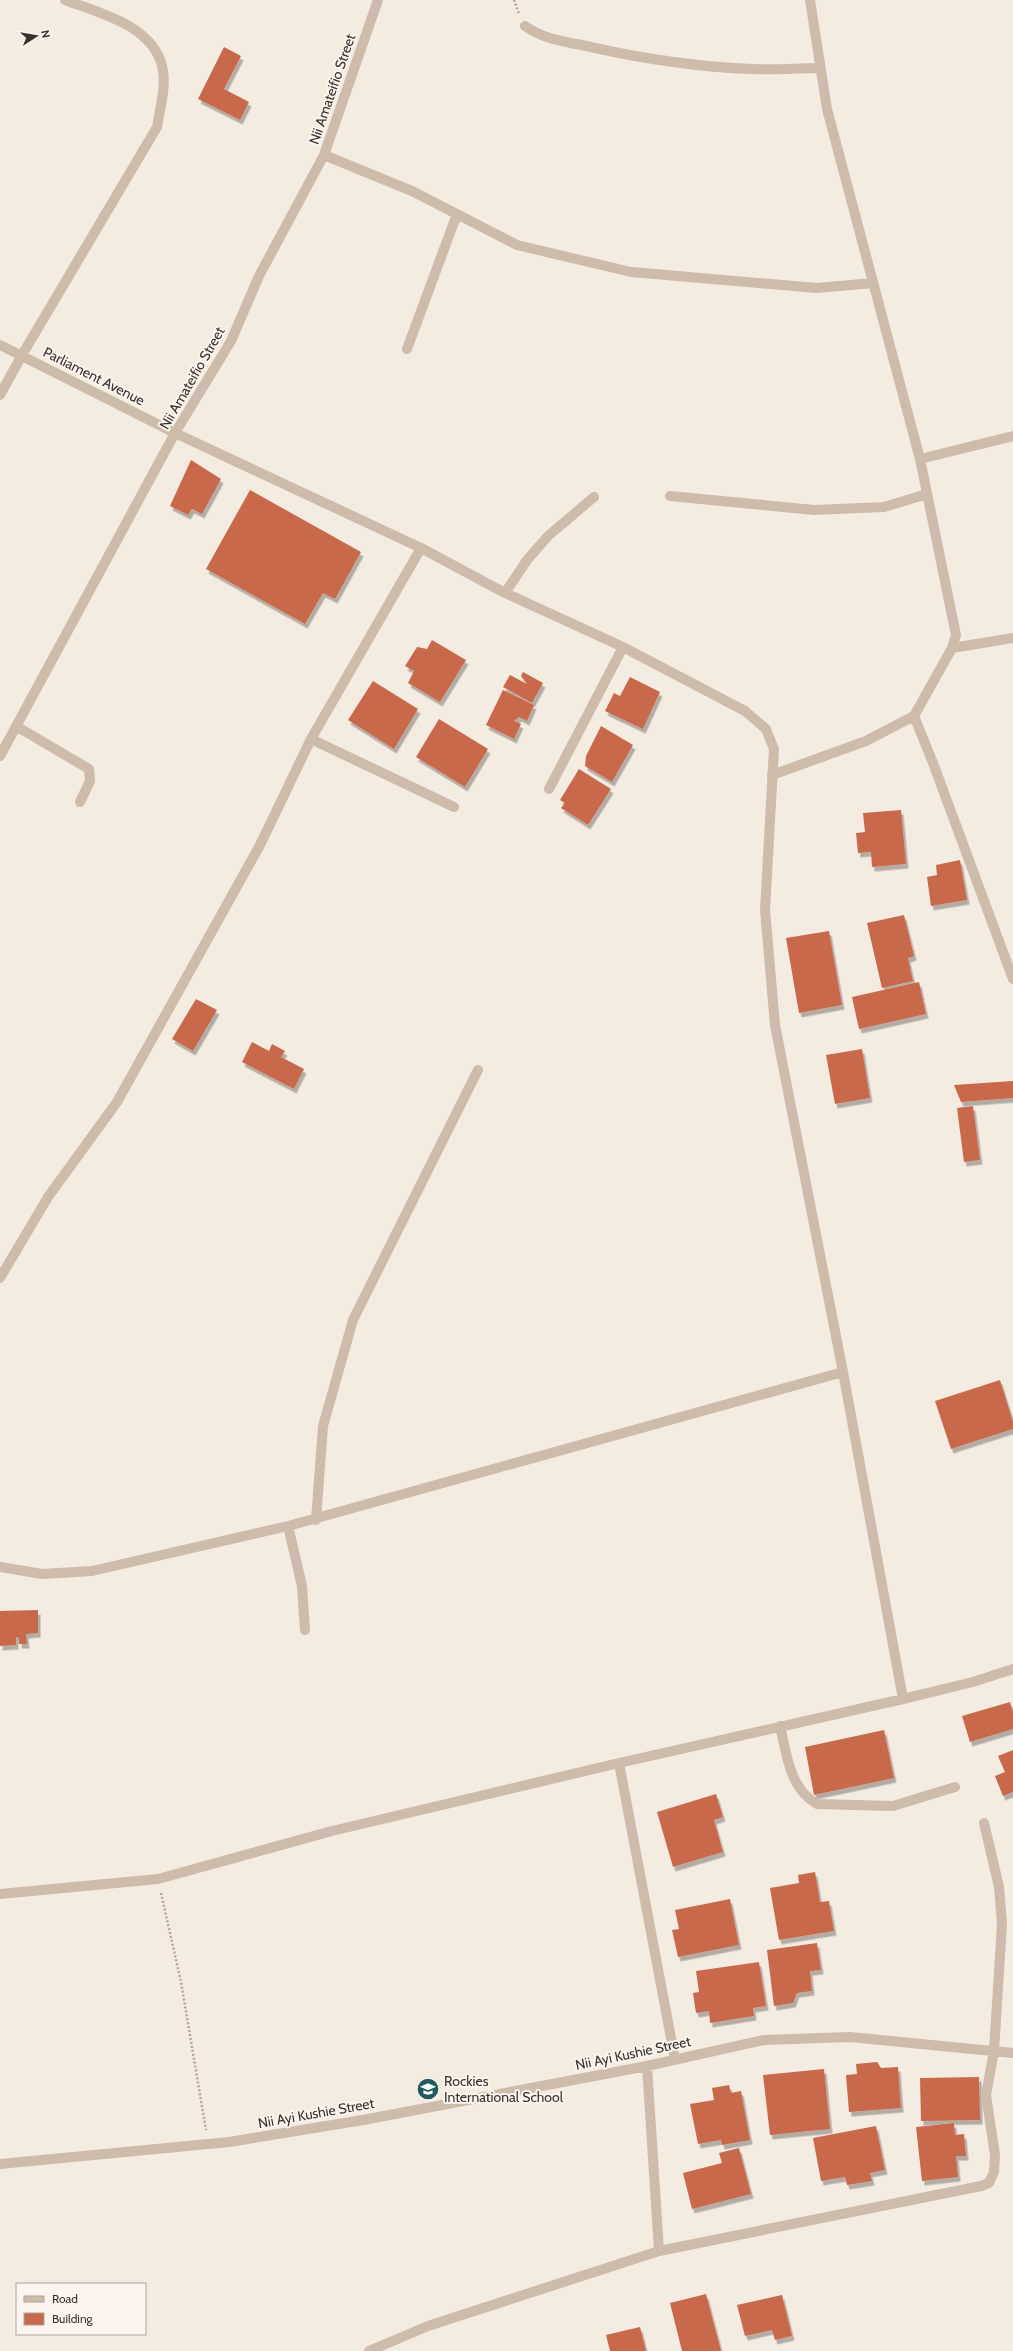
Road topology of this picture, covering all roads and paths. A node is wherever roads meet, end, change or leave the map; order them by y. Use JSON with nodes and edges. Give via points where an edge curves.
{"nodes":[{"id":1,"x":65,"y":0,"type":"edge"},
{"id":2,"x":378,"y":0,"type":"edge"},
{"id":3,"x":810,"y":0,"type":"edge"},
{"id":4,"x":525,"y":26,"type":"dead end"},
{"id":5,"x":820,"y":68,"type":"junction"},
{"id":6,"x":324,"y":155,"type":"junction"},
{"id":7,"x":457,"y":214,"type":"junction"},
{"id":8,"x":873,"y":283,"type":"junction"},
{"id":9,"x":0,"y":345,"type":"edge"},
{"id":10,"x":407,"y":349,"type":"dead end"},
{"id":11,"x":22,"y":355,"type":"junction"},
{"id":12,"x":0,"y":395,"type":"edge"},
{"id":13,"x":175,"y":433,"type":"junction"},
{"id":14,"x":1013,"y":436,"type":"edge"},
{"id":15,"x":920,"y":459,"type":"junction"},
{"id":16,"x":927,"y":494,"type":"junction"},
{"id":17,"x":670,"y":496,"type":"dead end"},
{"id":18,"x":594,"y":497,"type":"dead end"},
{"id":19,"x":421,"y":548,"type":"junction"},
{"id":20,"x":505,"y":593,"type":"junction"},
{"id":21,"x":1013,"y":638,"type":"edge"},
{"id":22,"x":623,"y":647,"type":"junction"},
{"id":23,"x":952,"y":648,"type":"junction"},
{"id":24,"x":914,"y":716,"type":"junction"},
{"id":25,"x":16,"y":726,"type":"junction"},
{"id":26,"x":311,"y":739,"type":"junction"},
{"id":27,"x":0,"y":756,"type":"edge"},
{"id":28,"x":772,"y":775,"type":"junction"},
{"id":29,"x":549,"y":789,"type":"dead end"},
{"id":30,"x":80,"y":802,"type":"dead end"},
{"id":31,"x":454,"y":807,"type":"dead end"},
{"id":32,"x":1013,"y":980,"type":"edge"},
{"id":33,"x":478,"y":1070,"type":"dead end"},
{"id":34,"x":0,"y":1278,"type":"edge"},
{"id":35,"x":843,"y":1372,"type":"junction"},
{"id":36,"x":316,"y":1520,"type":"junction"},
{"id":37,"x":288,"y":1526,"type":"junction"},
{"id":38,"x":0,"y":1567,"type":"edge"},
{"id":39,"x":305,"y":1630,"type":"dead end"},
{"id":40,"x":1013,"y":1668,"type":"edge"},
{"id":41,"x":903,"y":1699,"type":"junction"},
{"id":42,"x":780,"y":1726,"type":"junction"},
{"id":43,"x":619,"y":1763,"type":"junction"},
{"id":44,"x":955,"y":1787,"type":"dead end"},
{"id":45,"x":984,"y":1823,"type":"dead end"},
{"id":46,"x":158,"y":1879,"type":"junction"},
{"id":47,"x":0,"y":1894,"type":"edge"},
{"id":48,"x":994,"y":2051,"type":"junction"},
{"id":49,"x":1013,"y":2053,"type":"edge"},
{"id":50,"x":675,"y":2059,"type":"junction"},
{"id":51,"x":647,"y":2066,"type":"junction"},
{"id":52,"x":208,"y":2144,"type":"junction"},
{"id":53,"x":0,"y":2164,"type":"edge"},
{"id":54,"x":659,"y":2251,"type":"junction"},
{"id":55,"x":369,"y":2351,"type":"edge"}],
"edges":[{"from":1,"to":11,"type":"street","via":[[124,23],[150,42],[162,66],[162,93],[157,127]]},
{"from":2,"to":6,"type":"street","name":"Nii Amateifio Street"},
{"from":3,"to":5,"type":"street"},
{"from":4,"to":5,"type":"street","via":[[535,33],[551,38],[626,55],[680,63],[754,69]]},
{"from":5,"to":8,"type":"street","via":[[827,109]]},
{"from":6,"to":7,"type":"street","via":[[412,191]]},
{"from":6,"to":13,"type":"street","name":"Nii Amateifio Street","via":[[259,276],[231,341]]},
{"from":7,"to":8,"type":"street","via":[[517,245],[631,272],[817,288]]},
{"from":7,"to":10,"type":"street"},
{"from":8,"to":15,"type":"street"},
{"from":9,"to":11,"type":"street","name":"Parliament Avenue"},
{"from":11,"to":12,"type":"street"},
{"from":11,"to":13,"type":"street","name":"Parliament Avenue"},
{"from":13,"to":19,"type":"street","name":"Parliament Avenue"},
{"from":13,"to":25,"type":"street","name":"Nii Amateifio Street"},
{"from":14,"to":15,"type":"street"},
{"from":15,"to":16,"type":"street"},
{"from":16,"to":17,"type":"street","via":[[884,507],[814,510]]},
{"from":16,"to":23,"type":"street","via":[[955,623],[956,635]]},
{"from":18,"to":20,"type":"street","via":[[548,536],[527,560]]},
{"from":19,"to":20,"type":"street","name":"Parliament Avenue"},
{"from":19,"to":26,"type":"street"},
{"from":20,"to":22,"type":"street","name":"Parliament Avenue"},
{"from":21,"to":23,"type":"street"},
{"from":22,"to":28,"type":"street","name":"Parliament Avenue","via":[[745,711],[766,729],[774,749]]},
{"from":22,"to":29,"type":"street"},
{"from":23,"to":24,"type":"street"},
{"from":24,"to":28,"type":"street","via":[[866,742]]},
{"from":24,"to":32,"type":"street"},
{"from":25,"to":27,"type":"street","name":"Nii Amateifio Street"},
{"from":25,"to":30,"type":"street","via":[[89,769],[90,781]]},
{"from":26,"to":31,"type":"street"},
{"from":26,"to":34,"type":"street","via":[[260,845],[117,1102],[48,1197]]},
{"from":28,"to":35,"type":"street","name":"Parliament Avenue","via":[[765,910],[775,1025]]},
{"from":33,"to":36,"type":"street","via":[[353,1320],[323,1426]]},
{"from":35,"to":36,"type":"street"},
{"from":35,"to":41,"type":"street","name":"Parliament Avenue"},
{"from":36,"to":37,"type":"street"},
{"from":37,"to":38,"type":"street","via":[[92,1571],[42,1574]]},
{"from":37,"to":39,"type":"street","via":[[302,1586]]},
{"from":40,"to":41,"type":"street","via":[[973,1682]]},
{"from":41,"to":42,"type":"street"},
{"from":42,"to":43,"type":"street"},
{"from":42,"to":44,"type":"street","via":[[798,1789],[817,1804],[893,1806]]},
{"from":43,"to":46,"type":"street","via":[[332,1831]]},
{"from":43,"to":50,"type":"street"},
{"from":45,"to":48,"type":"street","via":[[999,1887],[1002,1924]]},
{"from":46,"to":47,"type":"street"},
{"from":46,"to":52,"type":"path","via":[[181,1982]]},
{"from":48,"to":49,"type":"street","name":"Nii Ayi Kushie Street"},
{"from":48,"to":50,"type":"street","name":"Nii Ayi Kushie Street","via":[[850,2037],[808,2037],[764,2040]]},
{"from":48,"to":54,"type":"street","via":[[986,2095],[995,2155],[994,2172],[989,2183]]},
{"from":50,"to":51,"type":"street","name":"Nii Ayi Kushie Street"},
{"from":51,"to":52,"type":"street","name":"Nii Ayi Kushie Street","via":[[363,2120]]},
{"from":51,"to":54,"type":"street"},
{"from":52,"to":53,"type":"street","name":"Nii Ayi Kushie Street"},
{"from":54,"to":55,"type":"street","via":[[428,2326]]}]}
